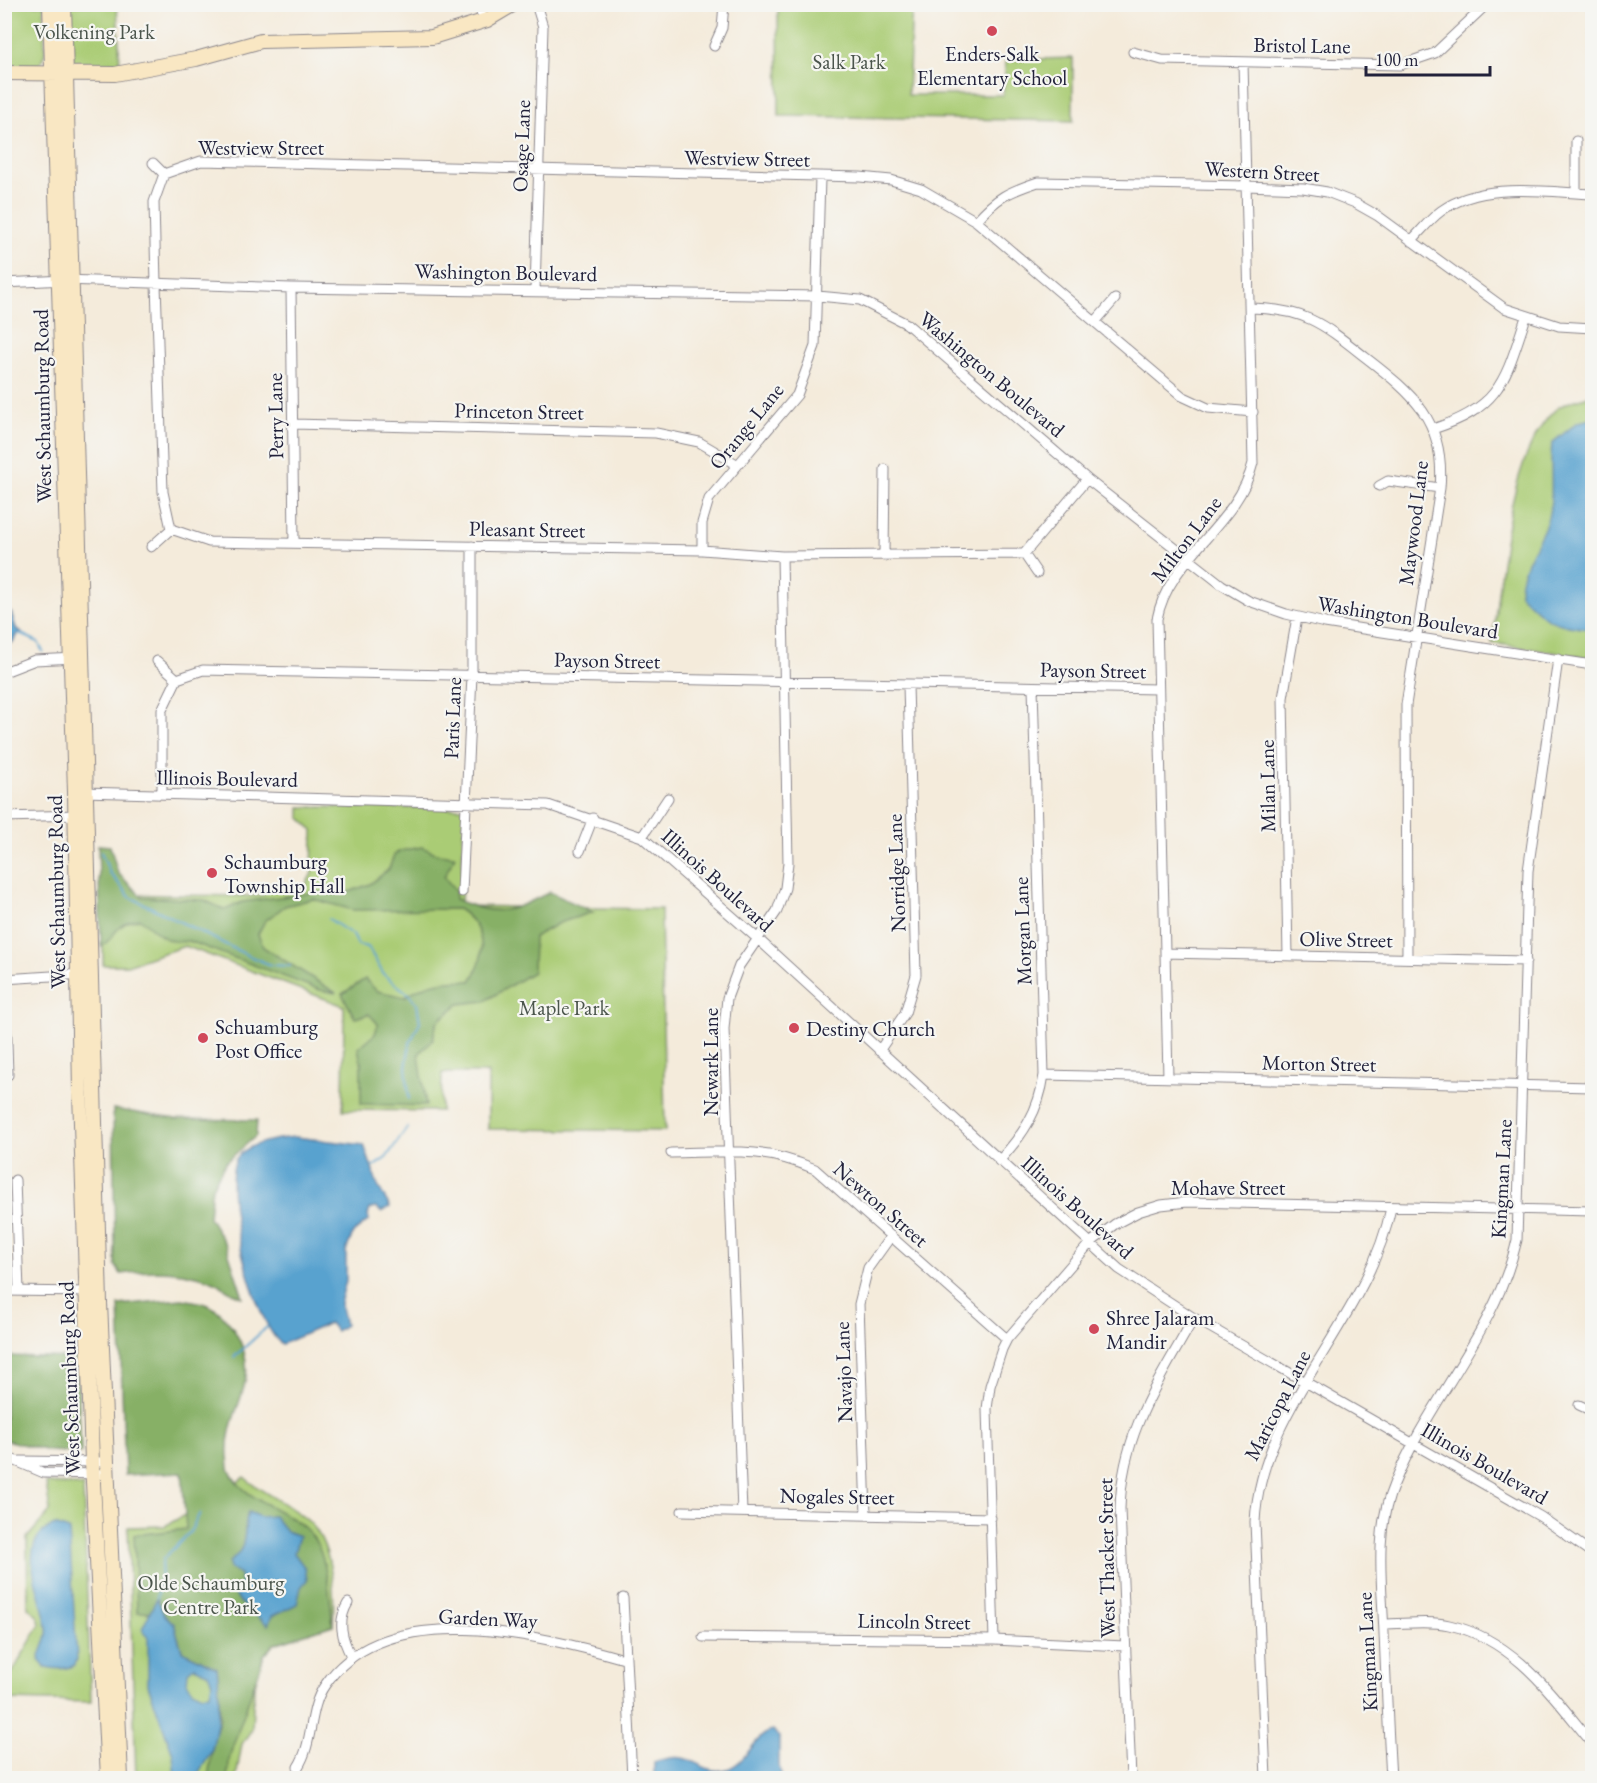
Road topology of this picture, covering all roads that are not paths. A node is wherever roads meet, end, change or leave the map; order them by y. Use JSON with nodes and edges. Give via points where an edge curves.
{"nodes":[{"id":1,"x":50,"y":4,"type":"edge"},
{"id":2,"x":64,"y":4,"type":"edge"},
{"id":3,"x":475,"y":4,"type":"edge"},
{"id":4,"x":514,"y":4,"type":"edge"},
{"id":5,"x":536,"y":4,"type":"edge"},
{"id":6,"x":724,"y":4,"type":"edge"},
{"id":7,"x":1487,"y":4,"type":"edge"},
{"id":8,"x":487,"y":20,"type":"junction"},
{"id":9,"x":714,"y":46,"type":"dead end"},
{"id":10,"x":1133,"y":52,"type":"dead end"},
{"id":11,"x":1243,"y":62,"type":"junction"},
{"id":12,"x":4,"y":73,"type":"edge"},
{"id":13,"x":52,"y":74,"type":"junction"},
{"id":14,"x":67,"y":75,"type":"junction"},
{"id":15,"x":1576,"y":141,"type":"dead end"},
{"id":16,"x":153,"y":163,"type":"dead end"},
{"id":17,"x":537,"y":171,"type":"junction"},
{"id":18,"x":164,"y":174,"type":"junction"},
{"id":19,"x":820,"y":177,"type":"junction"},
{"id":20,"x":1246,"y":186,"type":"junction"},
{"id":21,"x":1576,"y":193,"type":"junction"},
{"id":22,"x":1593,"y":194,"type":"edge"},
{"id":23,"x":976,"y":221,"type":"junction"},
{"id":24,"x":1411,"y":241,"type":"junction"},
{"id":25,"x":66,"y":280,"type":"junction"},
{"id":26,"x":4,"y":283,"type":"edge"},
{"id":27,"x":156,"y":284,"type":"junction"},
{"id":28,"x":291,"y":288,"type":"junction"},
{"id":29,"x":535,"y":290,"type":"junction"},
{"id":30,"x":818,"y":296,"type":"junction"},
{"id":31,"x":1114,"y":299,"type":"dead end"},
{"id":32,"x":1251,"y":308,"type":"junction"},
{"id":33,"x":1526,"y":317,"type":"junction"},
{"id":34,"x":1095,"y":322,"type":"junction"},
{"id":35,"x":1593,"y":328,"type":"edge"},
{"id":36,"x":1253,"y":412,"type":"junction"},
{"id":37,"x":293,"y":424,"type":"junction"},
{"id":38,"x":1433,"y":429,"type":"junction"},
{"id":39,"x":738,"y":465,"type":"junction"},
{"id":40,"x":885,"y":469,"type":"dead end"},
{"id":41,"x":1087,"y":479,"type":"junction"},
{"id":42,"x":1379,"y":486,"type":"dead end"},
{"id":43,"x":1440,"y":488,"type":"junction"},
{"id":44,"x":171,"y":529,"type":"junction"},
{"id":45,"x":294,"y":543,"type":"junction"},
{"id":46,"x":472,"y":546,"type":"junction"},
{"id":47,"x":151,"y":547,"type":"dead end"},
{"id":48,"x":702,"y":550,"type":"junction"},
{"id":49,"x":1024,"y":554,"type":"junction"},
{"id":50,"x":782,"y":556,"type":"junction"},
{"id":51,"x":884,"y":556,"type":"junction"},
{"id":52,"x":1189,"y":561,"type":"junction"},
{"id":53,"x":1037,"y":573,"type":"dead end"},
{"id":54,"x":1297,"y":617,"type":"junction"},
{"id":55,"x":1416,"y":637,"type":"junction"},
{"id":56,"x":75,"y":658,"type":"junction"},
{"id":57,"x":1558,"y":659,"type":"junction"},
{"id":58,"x":157,"y":661,"type":"dead end"},
{"id":59,"x":1593,"y":665,"type":"edge"},
{"id":60,"x":4,"y":672,"type":"edge"},
{"id":61,"x":472,"y":675,"type":"junction"},
{"id":62,"x":177,"y":679,"type":"junction"},
{"id":63,"x":784,"y":682,"type":"junction"},
{"id":64,"x":908,"y":685,"type":"junction"},
{"id":65,"x":1033,"y":687,"type":"junction"},
{"id":66,"x":1157,"y":689,"type":"junction"},
{"id":67,"x":81,"y":792,"type":"junction"},
{"id":68,"x":162,"y":794,"type":"junction"},
{"id":69,"x":668,"y":798,"type":"dead end"},
{"id":70,"x":467,"y":802,"type":"junction"},
{"id":71,"x":81,"y":815,"type":"junction"},
{"id":72,"x":4,"y":817,"type":"edge"},
{"id":73,"x":593,"y":818,"type":"junction"},
{"id":74,"x":642,"y":837,"type":"junction"},
{"id":75,"x":580,"y":850,"type":"dead end"},
{"id":76,"x":462,"y":892,"type":"dead end"},
{"id":77,"x":758,"y":939,"type":"junction"},
{"id":78,"x":1165,"y":953,"type":"junction"},
{"id":79,"x":1288,"y":956,"type":"junction"},
{"id":80,"x":1407,"y":958,"type":"junction"},
{"id":81,"x":1526,"y":961,"type":"junction"},
{"id":82,"x":86,"y":974,"type":"junction"},
{"id":83,"x":5,"y":979,"type":"edge"},
{"id":84,"x":879,"y":1051,"type":"junction"},
{"id":85,"x":8,"y":1075,"type":"dead end"},
{"id":86,"x":1044,"y":1075,"type":"junction"},
{"id":87,"x":1168,"y":1077,"type":"junction"},
{"id":88,"x":1523,"y":1086,"type":"junction"},
{"id":89,"x":1593,"y":1087,"type":"edge"},
{"id":90,"x":729,"y":1152,"type":"junction"},
{"id":91,"x":671,"y":1153,"type":"dead end"},
{"id":92,"x":999,"y":1161,"type":"junction"},
{"id":93,"x":15,"y":1180,"type":"dead end"},
{"id":94,"x":1391,"y":1208,"type":"junction"},
{"id":95,"x":1520,"y":1210,"type":"junction"},
{"id":96,"x":1593,"y":1211,"type":"edge"},
{"id":97,"x":891,"y":1236,"type":"junction"},
{"id":98,"x":1090,"y":1243,"type":"junction"},
{"id":99,"x":4,"y":1291,"type":"edge"},
{"id":100,"x":19,"y":1291,"type":"junction"},
{"id":101,"x":93,"y":1292,"type":"junction"},
{"id":102,"x":1194,"y":1318,"type":"junction"},
{"id":103,"x":1007,"y":1339,"type":"junction"},
{"id":104,"x":1308,"y":1381,"type":"junction"},
{"id":105,"x":1579,"y":1405,"type":"dead end"},
{"id":106,"x":1593,"y":1411,"type":"edge"},
{"id":107,"x":1414,"y":1443,"type":"junction"},
{"id":108,"x":5,"y":1458,"type":"edge"},
{"id":109,"x":99,"y":1468,"type":"junction"},
{"id":110,"x":682,"y":1510,"type":"dead end"},
{"id":111,"x":742,"y":1512,"type":"junction"},
{"id":112,"x":866,"y":1515,"type":"junction"},
{"id":113,"x":991,"y":1518,"type":"junction"},
{"id":114,"x":1593,"y":1553,"type":"edge"},
{"id":115,"x":623,"y":1598,"type":"dead end"},
{"id":116,"x":348,"y":1603,"type":"dead end"},
{"id":117,"x":1384,"y":1624,"type":"junction"},
{"id":118,"x":703,"y":1637,"type":"dead end"},
{"id":119,"x":994,"y":1640,"type":"junction"},
{"id":120,"x":1125,"y":1646,"type":"junction"},
{"id":121,"x":351,"y":1656,"type":"junction"},
{"id":122,"x":624,"y":1659,"type":"junction"},
{"id":123,"x":1593,"y":1743,"type":"edge"},
{"id":124,"x":298,"y":1767,"type":"dead end"},
{"id":125,"x":108,"y":1779,"type":"edge"},
{"id":126,"x":121,"y":1779,"type":"edge"},
{"id":127,"x":632,"y":1779,"type":"edge"},
{"id":128,"x":1131,"y":1779,"type":"edge"},
{"id":129,"x":1266,"y":1779,"type":"edge"},
{"id":130,"x":1390,"y":1779,"type":"edge"}],
"edges":[{"from":1,"to":13,"type":"main road","name":"West Schaumburg Road"},
{"from":2,"to":14,"type":"main road","name":"West Schaumburg Road"},
{"from":3,"to":8,"type":"street"},
{"from":4,"to":8,"type":"main road"},
{"from":5,"to":17,"type":"street","name":"Osage Lane","via":[[543,27]]},
{"from":6,"to":9,"type":"street","via":[[722,28]]},
{"from":7,"to":11,"type":"street","name":"Bristol Lane","via":[[1446,45],[1415,62]]},
{"from":8,"to":14,"type":"main road","via":[[432,38],[261,41],[196,59],[114,74]]},
{"from":10,"to":11,"type":"street","name":"Bristol Lane","via":[[1162,60]]},
{"from":11,"to":20,"type":"street","name":"Milton Lane"},
{"from":12,"to":13,"type":"main road"},
{"from":13,"to":14,"type":"main road"},
{"from":13,"to":25,"type":"main road","name":"West Schaumburg Road"},
{"from":14,"to":25,"type":"main road","name":"West Schaumburg Road"},
{"from":15,"to":21,"type":"street"},
{"from":16,"to":18,"type":"street"},
{"from":17,"to":18,"type":"street","name":"Westview Street","via":[[201,161]]},
{"from":17,"to":19,"type":"street","name":"Westview Street"},
{"from":17,"to":29,"type":"street","name":"Osage Lane"},
{"from":18,"to":27,"type":"street","via":[[154,202]]},
{"from":19,"to":23,"type":"street","name":"Westview Street","via":[[891,180],[936,196]]},
{"from":19,"to":30,"type":"street","name":"Orange Lane"},
{"from":20,"to":23,"type":"street","name":"Western Street","via":[[1038,182],[1000,197]]},
{"from":20,"to":24,"type":"street","name":"Western Street","via":[[1303,188],[1335,195],[1365,207]]},
{"from":20,"to":32,"type":"street","name":"Milton Lane"},
{"from":21,"to":22,"type":"street"},
{"from":21,"to":24,"type":"street","via":[[1498,192],[1471,196],[1442,210]]},
{"from":23,"to":34,"type":"street","name":"Westview Street"},
{"from":24,"to":33,"type":"street","name":"Western Street","via":[[1504,308]]},
{"from":25,"to":26,"type":"street","name":"Washington Boulevard"},
{"from":25,"to":27,"type":"street","name":"Washington Boulevard"},
{"from":25,"to":56,"type":"main road","name":"West Schaumburg Road"},
{"from":27,"to":28,"type":"street","name":"Washington Boulevard"},
{"from":27,"to":44,"type":"street","via":[[163,492]]},
{"from":28,"to":29,"type":"street","name":"Washington Boulevard"},
{"from":28,"to":37,"type":"street","name":"Perry Lane"},
{"from":29,"to":30,"type":"street","name":"Washington Boulevard"},
{"from":30,"to":39,"type":"street","name":"Orange Lane","via":[[815,346],[797,395]]},
{"from":30,"to":41,"type":"street","name":"Washington Boulevard","via":[[860,300],[907,324]]},
{"from":31,"to":34,"type":"street"},
{"from":32,"to":36,"type":"street","name":"Milton Lane"},
{"from":32,"to":38,"type":"street","name":"Maywood Lane","via":[[1288,311],[1320,323],[1407,390],[1421,405]]},
{"from":33,"to":35,"type":"street","name":"Western Street","via":[[1559,326]]},
{"from":33,"to":38,"type":"street","via":[[1506,375],[1494,395],[1468,416]]},
{"from":34,"to":36,"type":"street","name":"Westview Street","via":[[1182,396],[1208,408]]},
{"from":36,"to":52,"type":"street","name":"Milton Lane","via":[[1253,456],[1247,483]]},
{"from":37,"to":39,"type":"street","name":"Princeton Street","via":[[656,433],[699,441]]},
{"from":37,"to":45,"type":"street","name":"Perry Lane"},
{"from":38,"to":43,"type":"street","name":"Maywood Lane","via":[[1441,458]]},
{"from":39,"to":48,"type":"street","name":"Orange Lane","via":[[709,499],[702,524]]},
{"from":40,"to":51,"type":"street"},
{"from":41,"to":49,"type":"street"},
{"from":41,"to":52,"type":"street","name":"Washington Boulevard"},
{"from":42,"to":43,"type":"street","via":[[1388,481]]},
{"from":43,"to":55,"type":"street","name":"Maywood Lane"},
{"from":44,"to":45,"type":"street","name":"Pleasant Street","via":[[209,542]]},
{"from":44,"to":47,"type":"street"},
{"from":45,"to":46,"type":"street","name":"Pleasant Street"},
{"from":46,"to":48,"type":"street","name":"Pleasant Street"},
{"from":46,"to":61,"type":"street","name":"Paris Lane"},
{"from":48,"to":50,"type":"street","name":"Pleasant Street"},
{"from":49,"to":51,"type":"street","name":"Pleasant Street"},
{"from":49,"to":53,"type":"street"},
{"from":50,"to":51,"type":"street","name":"Pleasant Street"},
{"from":50,"to":63,"type":"street","name":"Newark Lane"},
{"from":52,"to":54,"type":"street","name":"Washington Boulevard","via":[[1249,601]]},
{"from":52,"to":66,"type":"street","name":"Milton Lane","via":[[1171,583],[1158,613]]},
{"from":54,"to":55,"type":"street","name":"Washington Boulevard"},
{"from":54,"to":79,"type":"street","name":"Milan Lane","via":[[1283,698]]},
{"from":55,"to":57,"type":"street","name":"Washington Boulevard"},
{"from":55,"to":80,"type":"street","name":"Maywood Lane","via":[[1404,743]]},
{"from":56,"to":60,"type":"street","via":[[35,660]]},
{"from":56,"to":67,"type":"main road","name":"West Schaumburg Road"},
{"from":57,"to":59,"type":"street","name":"Washington Boulevard"},
{"from":57,"to":81,"type":"street","name":"Kingman Lane","via":[[1530,843]]},
{"from":58,"to":62,"type":"street"},
{"from":61,"to":62,"type":"street","name":"Payson Street","via":[[210,669]]},
{"from":61,"to":63,"type":"street","name":"Payson Street"},
{"from":61,"to":70,"type":"street","name":"Paris Lane"},
{"from":62,"to":68,"type":"street","via":[[162,710]]},
{"from":63,"to":64,"type":"street","name":"Payson Street"},
{"from":63,"to":77,"type":"street","name":"Newark Lane","via":[[786,880],[777,911]]},
{"from":64,"to":65,"type":"street","name":"Payson Street"},
{"from":64,"to":84,"type":"street","name":"Norridge Lane","via":[[916,975],[905,1013]]},
{"from":65,"to":66,"type":"street","name":"Payson Street"},
{"from":65,"to":86,"type":"street","name":"Morgan Lane"},
{"from":66,"to":78,"type":"street","name":"Milton Lane"},
{"from":67,"to":68,"type":"street","name":"Illinois Boulevard"},
{"from":67,"to":71,"type":"main road","name":"West Schaumburg Road"},
{"from":68,"to":70,"type":"street","name":"Illinois Boulevard"},
{"from":69,"to":74,"type":"street"},
{"from":70,"to":73,"type":"street","name":"Illinois Boulevard","via":[[548,805]]},
{"from":70,"to":76,"type":"street","name":"Paris Lane"},
{"from":71,"to":72,"type":"street"},
{"from":71,"to":82,"type":"main road","name":"West Schaumburg Road"},
{"from":73,"to":74,"type":"street","name":"Illinois Boulevard"},
{"from":73,"to":75,"type":"street"},
{"from":74,"to":77,"type":"street","name":"Illinois Boulevard"},
{"from":77,"to":84,"type":"street","name":"Illinois Boulevard"},
{"from":77,"to":90,"type":"street","name":"Newark Lane","via":[[739,966],[727,998],[724,1029]]},
{"from":78,"to":79,"type":"street","name":"Olive Street"},
{"from":78,"to":87,"type":"street","name":"Milton Lane"},
{"from":79,"to":80,"type":"street","name":"Olive Street"},
{"from":80,"to":81,"type":"street","name":"Olive Street"},
{"from":81,"to":88,"type":"street","name":"Kingman Lane"},
{"from":82,"to":83,"type":"street"},
{"from":82,"to":101,"type":"main road","name":"West Schaumburg Road"},
{"from":83,"to":85,"type":"street"},
{"from":84,"to":92,"type":"street","name":"Illinois Boulevard"},
{"from":86,"to":87,"type":"street","name":"Morton Street"},
{"from":86,"to":92,"type":"street","name":"Morgan Lane","via":[[1031,1120]]},
{"from":87,"to":88,"type":"street","name":"Morton Street"},
{"from":88,"to":89,"type":"street","name":"Morton Street"},
{"from":88,"to":95,"type":"street","name":"Kingman Lane"},
{"from":90,"to":91,"type":"street","name":"Newton Street"},
{"from":90,"to":97,"type":"street","name":"Newton Street","via":[[768,1152],[815,1169]]},
{"from":90,"to":111,"type":"street","name":"Newark Lane"},
{"from":92,"to":98,"type":"street","name":"Illinois Boulevard"},
{"from":93,"to":100,"type":"street"},
{"from":94,"to":95,"type":"street","name":"Mohave Street"},
{"from":94,"to":98,"type":"street","name":"Mohave Street","via":[[1173,1203],[1125,1218]]},
{"from":94,"to":104,"type":"street","name":"Maricopa Lane","via":[[1373,1266]]},
{"from":95,"to":96,"type":"street","name":"Mohave Street"},
{"from":95,"to":107,"type":"street","name":"Kingman Lane","via":[[1517,1240],[1501,1292]]},
{"from":97,"to":103,"type":"street","name":"Newton Street"},
{"from":97,"to":112,"type":"street","name":"Navajo Lane","via":[[868,1268],[859,1304]]},
{"from":98,"to":102,"type":"street","name":"Illinois Boulevard","via":[[1134,1280]]},
{"from":98,"to":103,"type":"street","name":"Mohave Street"},
{"from":99,"to":100,"type":"street"},
{"from":100,"to":101,"type":"street"},
{"from":101,"to":109,"type":"main road","name":"West Schaumburg Road"},
{"from":102,"to":104,"type":"street","name":"Illinois Boulevard"},
{"from":102,"to":120,"type":"street","name":"West Thacker Street","via":[[1145,1406],[1124,1462],[1120,1509]]},
{"from":103,"to":113,"type":"street","name":"Mohave Street","via":[[988,1400]]},
{"from":104,"to":107,"type":"street","name":"Illinois Boulevard"},
{"from":104,"to":129,"type":"street","name":"Maricopa Lane","via":[[1273,1444],[1256,1506]]},
{"from":105,"to":106,"type":"street"},
{"from":107,"to":114,"type":"street","name":"Illinois Boulevard","via":[[1541,1517]]},
{"from":107,"to":117,"type":"street","name":"Kingman Lane","via":[[1394,1485],[1383,1523]]},
{"from":108,"to":109,"type":"street"},
{"from":109,"to":125,"type":"main road","name":"West Schaumburg Road"},
{"from":109,"to":126,"type":"main road","name":"West Schaumburg Road"},
{"from":110,"to":111,"type":"street","name":"Nogales Street"},
{"from":111,"to":112,"type":"street","name":"Nogales Street"},
{"from":112,"to":113,"type":"street","name":"Nogales Street"},
{"from":113,"to":119,"type":"street","name":"Mohave Street"},
{"from":115,"to":122,"type":"street"},
{"from":116,"to":121,"type":"street","via":[[341,1622]]},
{"from":117,"to":123,"type":"street","via":[[1448,1624],[1493,1640],[1534,1673]]},
{"from":117,"to":130,"type":"street","name":"Kingman Lane"},
{"from":118,"to":119,"type":"street","name":"Lincoln Street"},
{"from":119,"to":120,"type":"street","name":"Lincoln Street"},
{"from":120,"to":128,"type":"street","name":"West Thacker Street"},
{"from":121,"to":122,"type":"street","name":"Garden Way","via":[[395,1638],[466,1630],[555,1640]]},
{"from":121,"to":124,"type":"street","name":"Garden Way","via":[[323,1688],[307,1749]]},
{"from":122,"to":127,"type":"street"}]}
